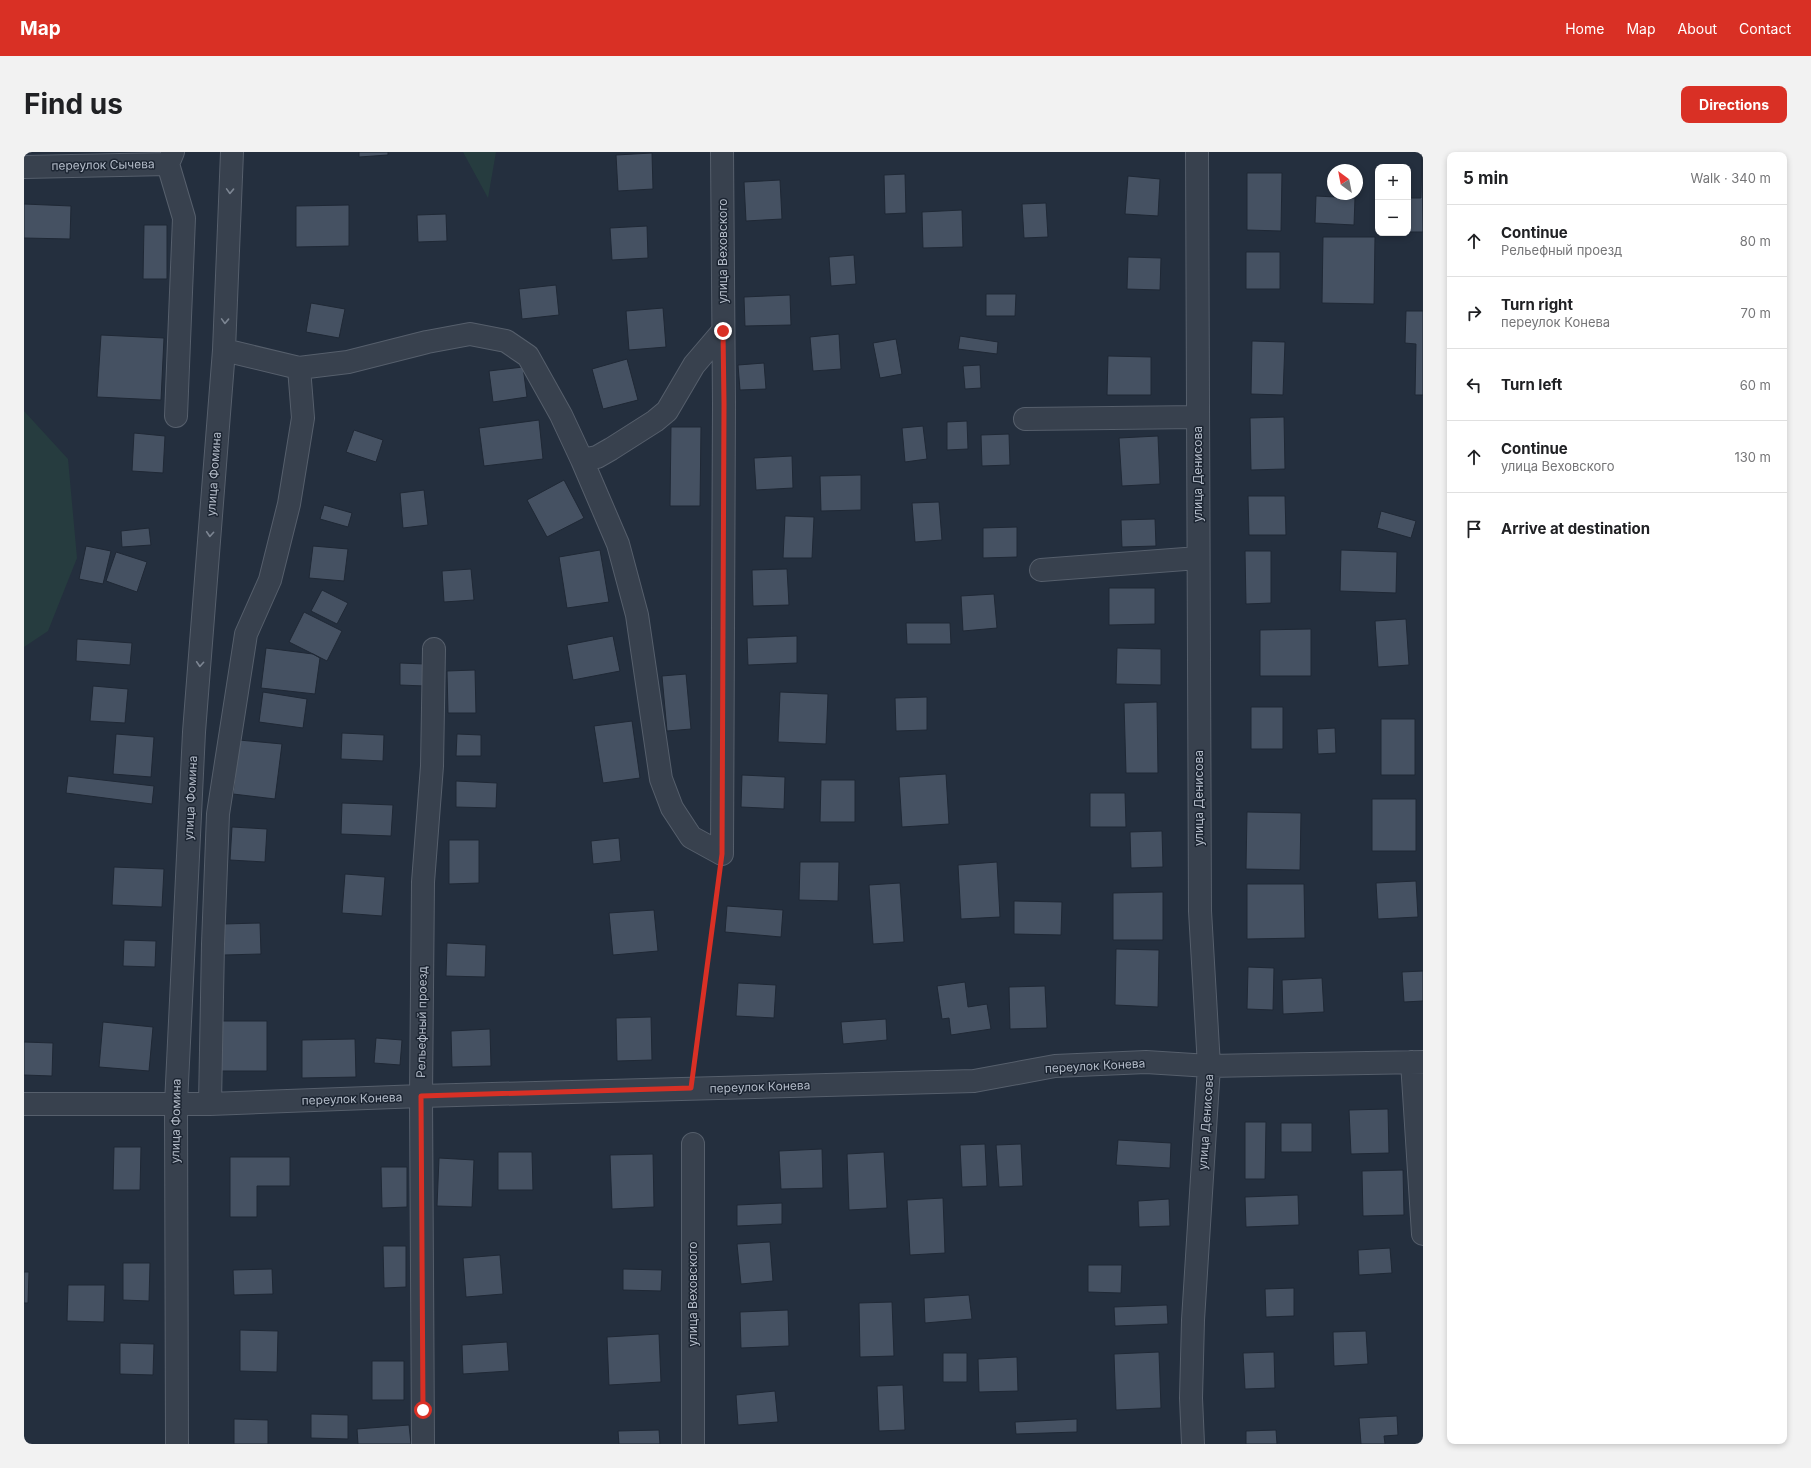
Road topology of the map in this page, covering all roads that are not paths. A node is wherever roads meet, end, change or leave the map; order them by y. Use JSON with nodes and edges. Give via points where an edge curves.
{"nodes":[{"id":1,"x":232,"y":152,"type":"edge"},
{"id":2,"x":722,"y":152,"type":"edge"},
{"id":3,"x":1198,"y":152,"type":"edge"},
{"id":4,"x":170,"y":158,"type":"edge"},
{"id":5,"x":24,"y":167,"type":"edge"},
{"id":6,"x":723,"y":331,"type":"junction"},
{"id":7,"x":224,"y":350,"type":"junction"},
{"id":8,"x":298,"y":368,"type":"junction"},
{"id":9,"x":176,"y":416,"type":"dead end"},
{"id":10,"x":1198,"y":417,"type":"junction"},
{"id":11,"x":1025,"y":419,"type":"dead end"},
{"id":12,"x":582,"y":460,"type":"junction"},
{"id":13,"x":1198,"y":558,"type":"junction"},
{"id":14,"x":1041,"y":570,"type":"dead end"},
{"id":15,"x":434,"y":649,"type":"dead end"},
{"id":16,"x":1418,"y":1062,"type":"edge"},
{"id":17,"x":1209,"y":1066,"type":"junction"},
{"id":18,"x":421,"y":1096,"type":"junction"},
{"id":19,"x":24,"y":1104,"type":"edge"},
{"id":20,"x":176,"y":1104,"type":"junction"},
{"id":21,"x":210,"y":1104,"type":"junction"},
{"id":22,"x":693,"y":1144,"type":"dead end"},
{"id":23,"x":1423,"y":1234,"type":"edge"},
{"id":24,"x":177,"y":1444,"type":"edge"},
{"id":25,"x":423,"y":1444,"type":"edge"},
{"id":26,"x":693,"y":1444,"type":"edge"},
{"id":27,"x":1193,"y":1444,"type":"edge"}],
"edges":[{"from":1,"to":7,"type":"street","name":"улица Фомина","one_way":true},
{"from":2,"to":6,"type":"street","name":"улица Веховского"},
{"from":3,"to":10,"type":"street","name":"улица Денисова"},
{"from":4,"to":5,"type":"street","name":"переулок Сычева"},
{"from":4,"to":9,"type":"street","via":[[184,218]]},
{"from":6,"to":12,"type":"street","via":[[694,365],[667,411],[611,449],[597,457]]},
{"from":6,"to":12,"type":"street","name":"улица Веховского","via":[[722,854],[691,837],[672,808],[661,779],[637,615],[618,544]]},
{"from":7,"to":8,"type":"street"},
{"from":7,"to":20,"type":"street","name":"улица Фомина","one_way":true,"via":[[194,732]]},
{"from":8,"to":12,"type":"street","via":[[348,362],[470,334],[506,341],[528,356],[549,392]]},
{"from":8,"to":21,"type":"street","via":[[304,418],[289,504],[270,580],[246,634],[218,814],[212,944]]},
{"from":10,"to":11,"type":"street"},
{"from":10,"to":13,"type":"street","name":"улица Денисова"},
{"from":13,"to":14,"type":"street"},
{"from":13,"to":17,"type":"street","name":"улица Денисова","via":[[1200,911]]},
{"from":15,"to":18,"type":"street","name":"Рельефный проезд","via":[[432,766],[423,882]]},
{"from":16,"to":17,"type":"street","name":"переулок Конева"},
{"from":16,"to":23,"type":"street"},
{"from":17,"to":18,"type":"street","name":"переулок Конева","via":[[1131,1063],[1055,1066],[974,1081]]},
{"from":17,"to":27,"type":"street","name":"улица Денисова","via":[[1193,1320]]},
{"from":18,"to":21,"type":"street","name":"переулок Конева"},
{"from":18,"to":25,"type":"street","name":"Рельефный проезд"},
{"from":19,"to":20,"type":"street","name":"переулок Конева"},
{"from":20,"to":21,"type":"street","name":"переулок Конева"},
{"from":20,"to":24,"type":"street","name":"улица Фомина"},
{"from":22,"to":26,"type":"street","name":"улица Веховского"}]}
